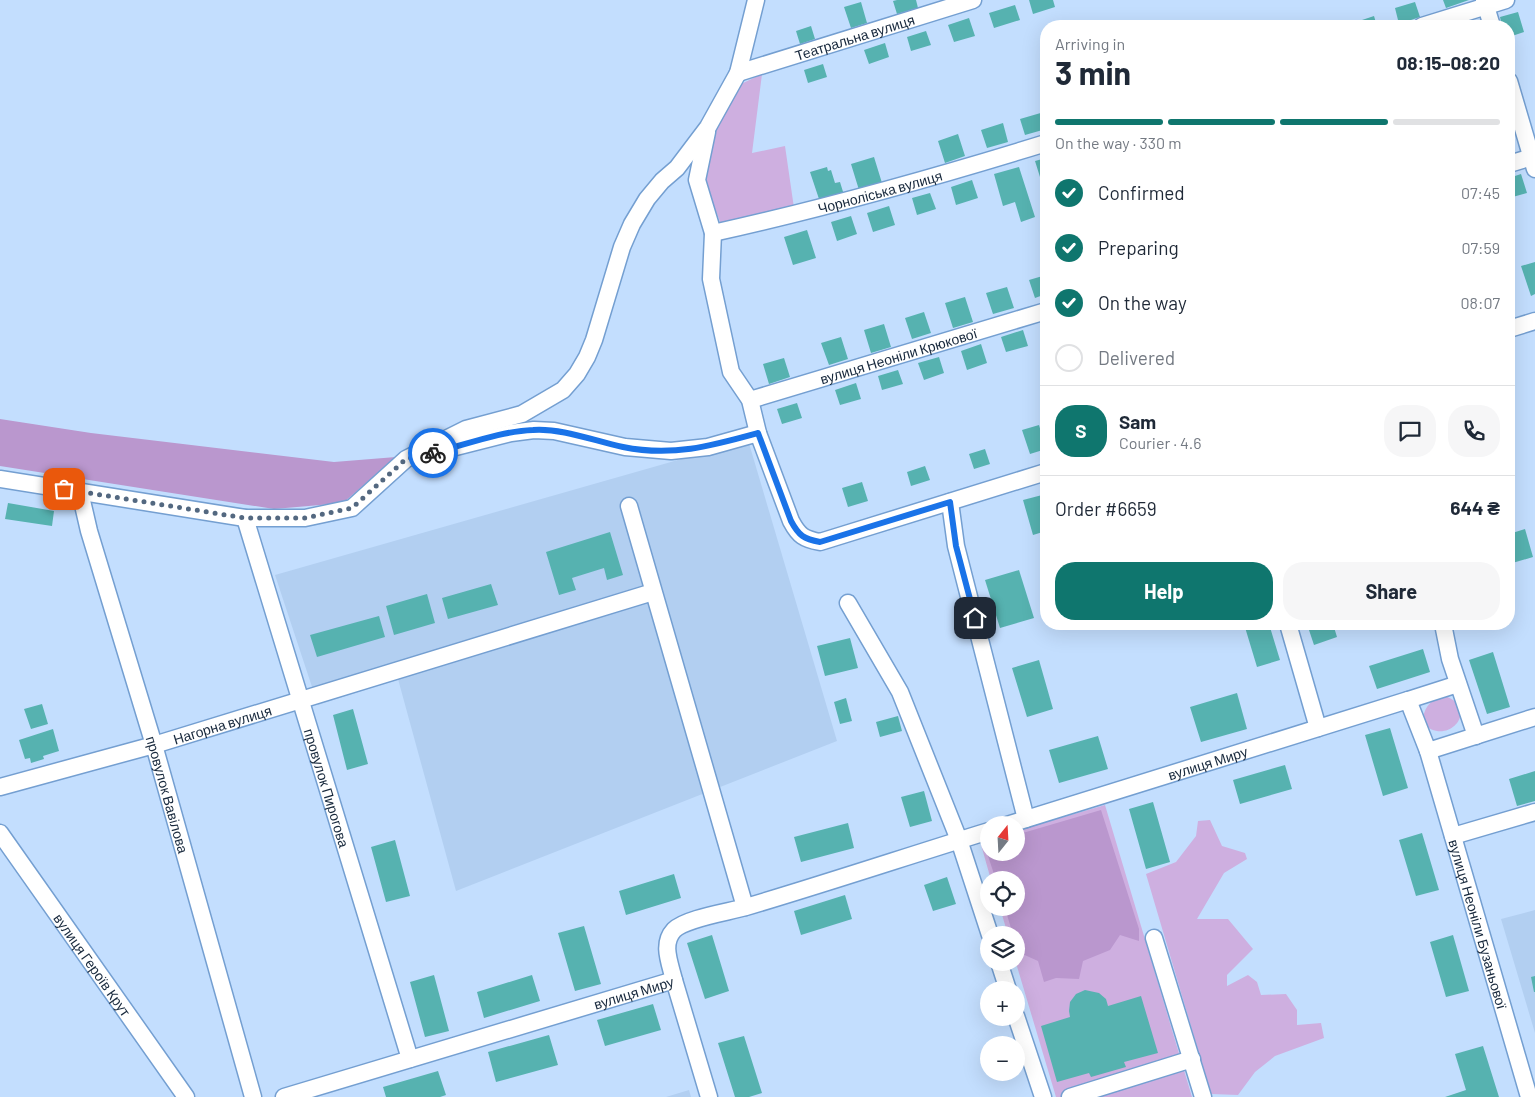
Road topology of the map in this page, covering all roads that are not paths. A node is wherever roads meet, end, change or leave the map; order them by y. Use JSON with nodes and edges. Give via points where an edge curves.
{"nodes":[{"id":1,"x":756,"y":0,"type":"edge"},
{"id":2,"x":973,"y":0,"type":"edge"},
{"id":3,"x":1506,"y":0,"type":"edge"},
{"id":4,"x":1485,"y":3,"type":"edge"},
{"id":5,"x":1438,"y":20,"type":"edge"},
{"id":6,"x":1490,"y":20,"type":"edge"},
{"id":7,"x":738,"y":73,"type":"junction"},
{"id":8,"x":1515,"y":100,"type":"edge"},
{"id":9,"x":708,"y":128,"type":"junction"},
{"id":10,"x":1040,"y":145,"type":"edge"},
{"id":11,"x":1534,"y":160,"type":"edge"},
{"id":12,"x":1515,"y":163,"type":"edge"},
{"id":13,"x":668,"y":175,"type":"junction"},
{"id":14,"x":697,"y":180,"type":"junction"},
{"id":15,"x":713,"y":233,"type":"junction"},
{"id":16,"x":1040,"y":313,"type":"edge"},
{"id":17,"x":1535,"y":321,"type":"edge"},
{"id":18,"x":1515,"y":327,"type":"edge"},
{"id":19,"x":750,"y":400,"type":"junction"},
{"id":20,"x":758,"y":433,"type":"junction"},
{"id":21,"x":406,"y":459,"type":"junction"},
{"id":22,"x":1040,"y":474,"type":"edge"},
{"id":23,"x":0,"y":479,"type":"edge"},
{"id":24,"x":80,"y":492,"type":"junction"},
{"id":25,"x":950,"y":502,"type":"junction"},
{"id":26,"x":629,"y":506,"type":"dead end"},
{"id":27,"x":245,"y":518,"type":"junction"},
{"id":28,"x":653,"y":592,"type":"junction"},
{"id":29,"x":848,"y":603,"type":"dead end"},
{"id":30,"x":1290,"y":630,"type":"edge"},
{"id":31,"x":1445,"y":630,"type":"edge"},
{"id":32,"x":1458,"y":684,"type":"junction"},
{"id":33,"x":300,"y":700,"type":"junction"},
{"id":34,"x":1408,"y":700,"type":"junction"},
{"id":35,"x":1535,"y":717,"type":"edge"},
{"id":36,"x":1318,"y":728,"type":"junction"},
{"id":37,"x":1476,"y":736,"type":"junction"},
{"id":38,"x":154,"y":745,"type":"junction"},
{"id":39,"x":1428,"y":751,"type":"junction"},
{"id":40,"x":0,"y":787,"type":"edge"},
{"id":41,"x":1535,"y":812,"type":"edge"},
{"id":42,"x":1026,"y":819,"type":"joint"},
{"id":43,"x":0,"y":833,"type":"edge"},
{"id":44,"x":980,"y":834,"type":"edge"},
{"id":45,"x":1453,"y":836,"type":"junction"},
{"id":46,"x":959,"y":840,"type":"junction"},
{"id":47,"x":745,"y":907,"type":"junction"},
{"id":48,"x":987,"y":926,"type":"edge"},
{"id":49,"x":1154,"y":938,"type":"dead end"},
{"id":50,"x":674,"y":980,"type":"junction"},
{"id":51,"x":1019,"y":1026,"type":"edge"},
{"id":52,"x":410,"y":1059,"type":"junction"},
{"id":53,"x":1192,"y":1059,"type":"junction"},
{"id":54,"x":186,"y":1097,"type":"edge"},
{"id":55,"x":253,"y":1097,"type":"edge"},
{"id":56,"x":284,"y":1097,"type":"edge"},
{"id":57,"x":709,"y":1097,"type":"edge"},
{"id":58,"x":1042,"y":1097,"type":"edge"},
{"id":59,"x":1070,"y":1097,"type":"edge"},
{"id":60,"x":1203,"y":1097,"type":"edge"},
{"id":61,"x":1530,"y":1097,"type":"edge"}],
"edges":[{"from":1,"to":7,"type":"street"},
{"from":2,"to":7,"type":"street","name":"Театральна вулиця"},
{"from":3,"to":4,"type":"street"},
{"from":4,"to":5,"type":"street"},
{"from":4,"to":6,"type":"street"},
{"from":7,"to":9,"type":"street"},
{"from":8,"to":11,"type":"street"},
{"from":9,"to":13,"type":"street"},
{"from":9,"to":14,"type":"street"},
{"from":10,"to":15,"type":"street","name":"Чорноліська вулиця","via":[[937,177]]},
{"from":11,"to":12,"type":"street"},
{"from":13,"to":14,"type":"street","via":[[686,173]]},
{"from":13,"to":21,"type":"street","via":[[647,199],[632,224],[587,357],[563,390],[522,414],[466,429]]},
{"from":14,"to":15,"type":"street"},
{"from":15,"to":19,"type":"street","via":[[711,279],[731,372]]},
{"from":16,"to":19,"type":"street","name":"вулиця Неоніли Крюкової"},
{"from":17,"to":18,"type":"street"},
{"from":19,"to":20,"type":"street"},
{"from":20,"to":21,"type":"street","via":[[708,447],[672,451],[625,448],[554,431],[534,430],[511,432]]},
{"from":20,"to":25,"type":"street","via":[[791,521],[798,533],[808,540],[820,542]]},
{"from":21,"to":27,"type":"street","via":[[352,508],[305,518]]},
{"from":22,"to":25,"type":"street"},
{"from":23,"to":24,"type":"street"},
{"from":24,"to":27,"type":"street"},
{"from":24,"to":38,"type":"street","name":"провулок Вавілова"},
{"from":25,"to":42,"type":"street","via":[[956,546]]},
{"from":26,"to":28,"type":"street"},
{"from":27,"to":33,"type":"street","name":"провулок Пирогова"},
{"from":28,"to":33,"type":"street","name":"Нагорна вулиця"},
{"from":28,"to":47,"type":"street"},
{"from":29,"to":46,"type":"street","via":[[900,692]]},
{"from":30,"to":36,"type":"street"},
{"from":31,"to":32,"type":"street"},
{"from":32,"to":34,"type":"street","name":"вулиця Миру"},
{"from":32,"to":37,"type":"street"},
{"from":33,"to":38,"type":"street","name":"Нагорна вулиця"},
{"from":33,"to":52,"type":"street","name":"провулок Пирогова"},
{"from":34,"to":36,"type":"street","name":"вулиця Миру"},
{"from":34,"to":39,"type":"street"},
{"from":35,"to":37,"type":"street"},
{"from":36,"to":42,"type":"street","name":"вулиця Миру"},
{"from":37,"to":39,"type":"street"},
{"from":38,"to":40,"type":"street","name":"Нагорна вулиця"},
{"from":38,"to":55,"type":"street","name":"провулок Вавілова"},
{"from":39,"to":45,"type":"street","name":"вулиця Неоніли Бузаньової"},
{"from":41,"to":45,"type":"street"},
{"from":43,"to":54,"type":"street","name":"вулиця Героїв Крут"},
{"from":44,"to":46,"type":"street","name":"вулиця Миру"},
{"from":45,"to":61,"type":"street","name":"вулиця Неоніли Бузаньової"},
{"from":46,"to":47,"type":"street","name":"вулиця Миру"},
{"from":46,"to":48,"type":"street"},
{"from":47,"to":50,"type":"street","name":"вулиця Миру","via":[[685,923],[674,930],[666,949]]},
{"from":49,"to":53,"type":"street"},
{"from":50,"to":52,"type":"street","name":"вулиця Миру"},
{"from":50,"to":57,"type":"street"},
{"from":51,"to":58,"type":"street"},
{"from":52,"to":56,"type":"street","name":"вулиця Миру"},
{"from":53,"to":59,"type":"street"},
{"from":53,"to":60,"type":"street"}]}
